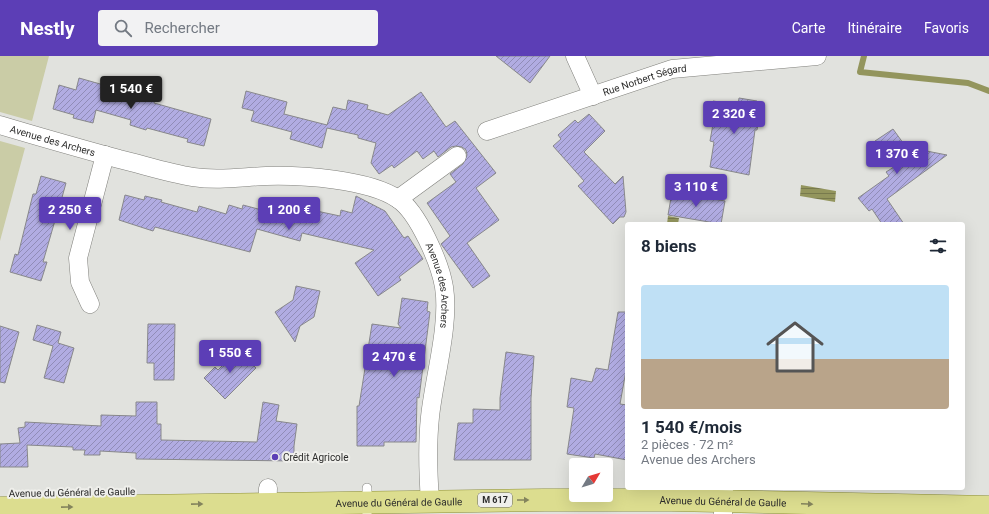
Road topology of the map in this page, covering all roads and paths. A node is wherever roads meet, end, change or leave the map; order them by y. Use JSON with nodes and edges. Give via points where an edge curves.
{"nodes":[{"id":1,"x":574,"y":56,"type":"edge"},
{"id":2,"x":817,"y":56,"type":"edge"},
{"id":3,"x":593,"y":96,"type":"junction"},
{"id":4,"x":0,"y":126,"type":"edge"},
{"id":5,"x":487,"y":132,"type":"dead end"},
{"id":6,"x":105,"y":155,"type":"junction"},
{"id":7,"x":457,"y":156,"type":"dead end"},
{"id":8,"x":398,"y":199,"type":"junction"},
{"id":9,"x":90,"y":304,"type":"dead end"},
{"id":10,"x":569,"y":485,"type":"edge"},
{"id":11,"x":613,"y":485,"type":"edge"},
{"id":12,"x":625,"y":485,"type":"edge"},
{"id":13,"x":815,"y":490,"type":"edge"},
{"id":14,"x":0,"y":493,"type":"edge"},
{"id":15,"x":989,"y":493,"type":"edge"},
{"id":16,"x":430,"y":494,"type":"junction"},
{"id":17,"x":367,"y":501,"type":"edge"},
{"id":18,"x":723,"y":501,"type":"edge"},
{"id":19,"x":267,"y":502,"type":"edge"},
{"id":20,"x":943,"y":504,"type":"edge"},
{"id":21,"x":989,"y":507,"type":"edge"},
{"id":22,"x":0,"y":508,"type":"edge"}],
"edges":[{"from":1,"to":3,"type":"street","name":"Rue Norbert Ségard"},
{"from":2,"to":3,"type":"street","name":"Rue Norbert Ségard","via":[[686,66]]},
{"from":3,"to":5,"type":"street","name":"Rue Norbert Ségard"},
{"from":4,"to":6,"type":"street","name":"Avenue des Archers"},
{"from":6,"to":8,"type":"street","name":"Avenue des Archers","via":[[174,174],[202,178],[282,176],[338,181],[375,189]]},
{"from":6,"to":9,"type":"street","name":"Avenue des Archers","via":[[78,258],[80,282]]},
{"from":7,"to":8,"type":"street"},
{"from":8,"to":16,"type":"street","name":"Avenue des Archers","via":[[412,214],[428,241],[444,287],[444,322],[430,418]]},
{"from":10,"to":16,"type":"main road","name":"Avenue du Général de Gaulle","number":"M 617"},
{"from":11,"to":12,"type":"main road"},
{"from":13,"to":20,"type":"main road","name":"Avenue du Général de Gaulle","number":"M 617"},
{"from":14,"to":19,"type":"main road","name":"Avenue du Général de Gaulle","number":"M 617"},
{"from":15,"to":20,"type":"main road","name":"Avenue du Général de Gaulle","number":"M 617"},
{"from":16,"to":17,"type":"main road","name":"Avenue du Général de Gaulle","number":"M 617"},
{"from":16,"to":18,"type":"main road","name":"Avenue du Général de Gaulle","number":"M 617","one_way":true},
{"from":17,"to":19,"type":"main road","name":"Avenue du Général de Gaulle","number":"M 617"},
{"from":18,"to":20,"type":"main road","name":"Avenue du Général de Gaulle","number":"M 617","one_way":true},
{"from":22,"to":19,"type":"main road","name":"Avenue du Général de Gaulle","number":"M 617","one_way":true},
{"from":20,"to":21,"type":"main road","name":"Avenue du Général de Gaulle","number":"M 617"}]}
